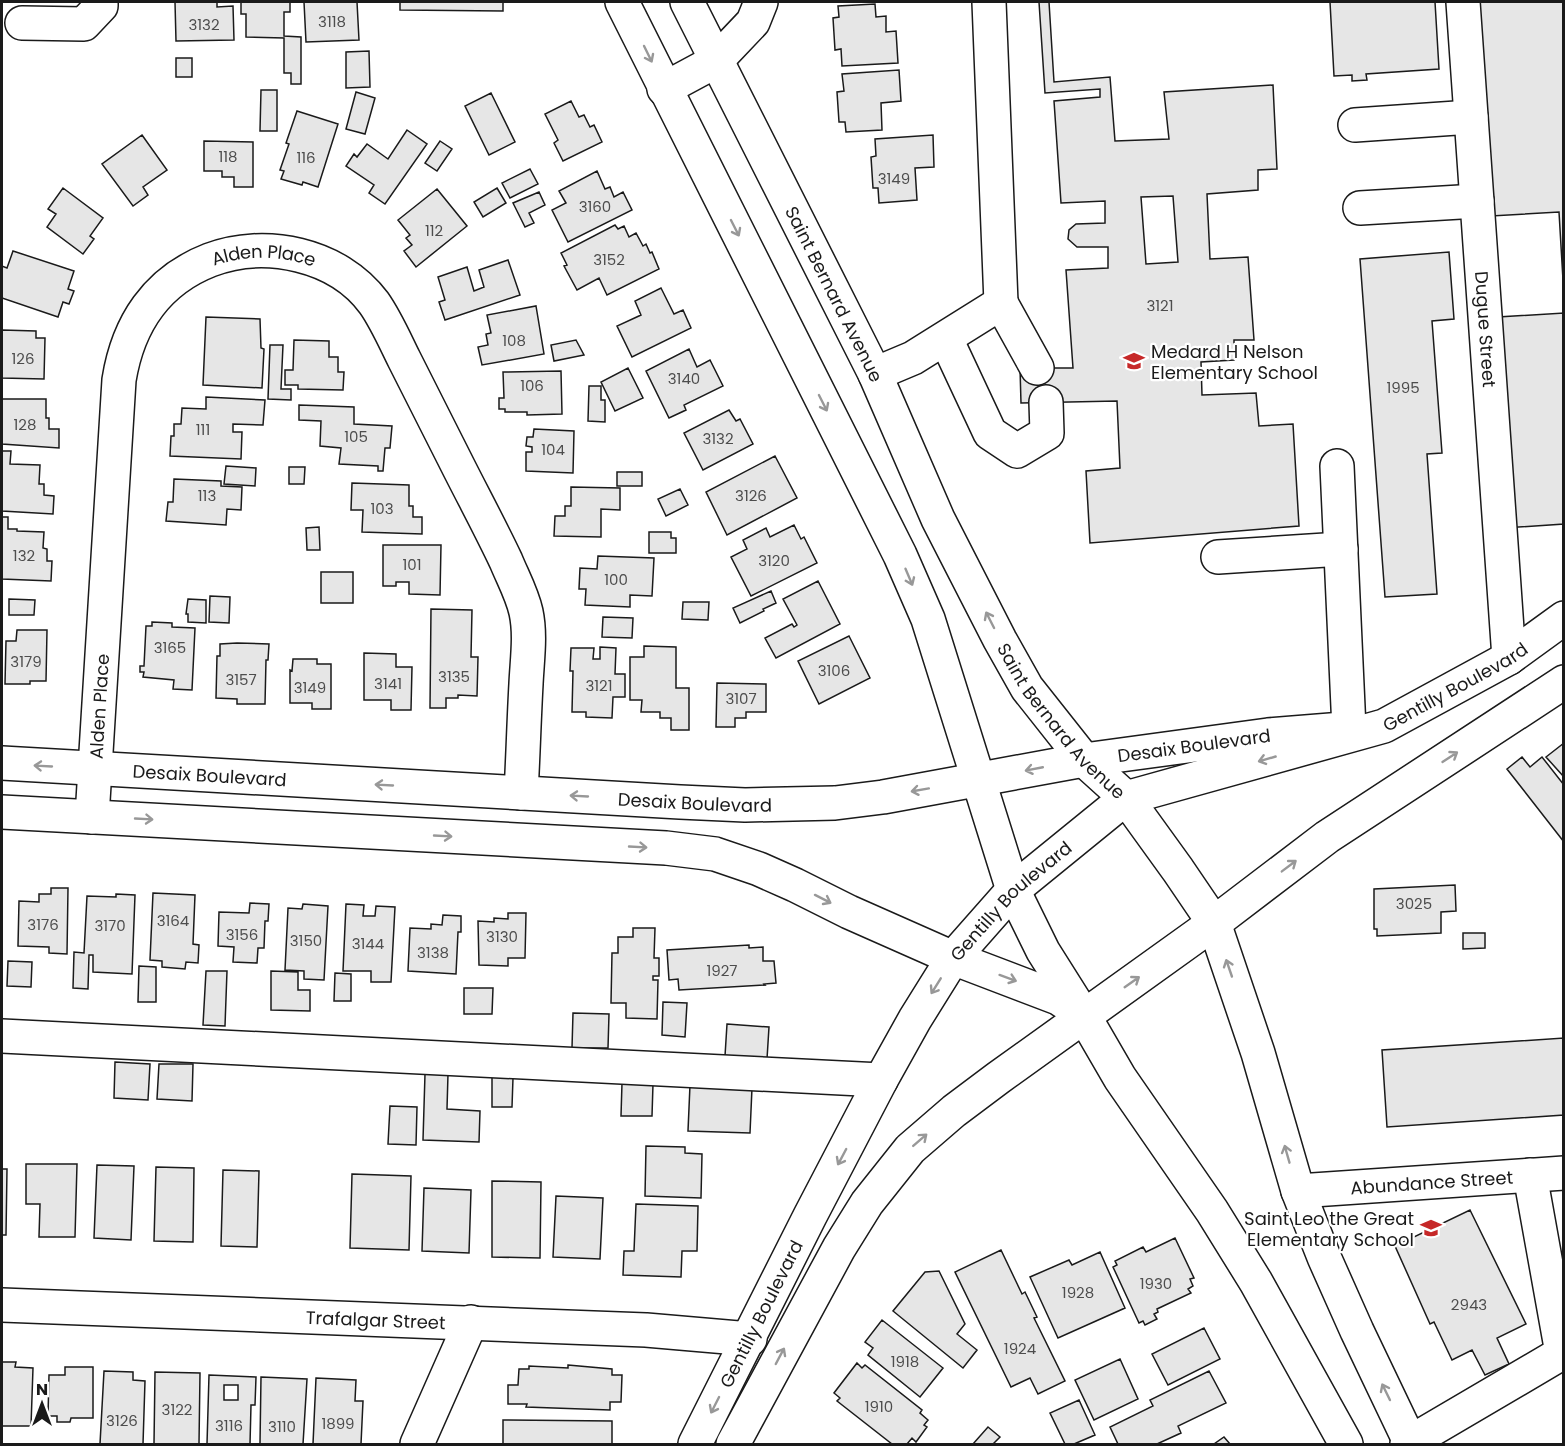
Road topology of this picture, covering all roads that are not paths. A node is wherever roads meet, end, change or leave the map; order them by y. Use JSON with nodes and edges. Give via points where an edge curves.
{"nodes":[{"id":1,"x":101,"y":2,"type":"edge"},
{"id":2,"x":622,"y":2,"type":"edge"},
{"id":3,"x":687,"y":2,"type":"edge"},
{"id":4,"x":761,"y":2,"type":"edge"},
{"id":5,"x":989,"y":2,"type":"edge"},
{"id":6,"x":1463,"y":2,"type":"edge"},
{"id":7,"x":15,"y":15,"type":"edge"},
{"id":8,"x":717,"y":61,"type":"junction"},
{"id":9,"x":664,"y":88,"type":"junction"},
{"id":10,"x":1471,"y":117,"type":"junction"},
{"id":11,"x":1355,"y":125,"type":"dead end"},
{"id":12,"x":1477,"y":201,"type":"junction"},
{"id":13,"x":1360,"y":208,"type":"dead end"},
{"id":14,"x":1000,"y":303,"type":"junction"},
{"id":15,"x":946,"y":339,"type":"junction"},
{"id":16,"x":1037,"y":368,"type":"dead end"},
{"id":17,"x":875,"y":374,"type":"junction"},
{"id":18,"x":1046,"y":402,"type":"dead end"},
{"id":19,"x":1337,"y":466,"type":"dead end"},
{"id":20,"x":1341,"y":549,"type":"junction"},
{"id":21,"x":1218,"y":557,"type":"dead end"},
{"id":22,"x":1563,"y":618,"type":"edge"},
{"id":23,"x":1509,"y":658,"type":"junction"},
{"id":24,"x":1563,"y":682,"type":"edge"},
{"id":25,"x":1384,"y":726,"type":"junction"},
{"id":26,"x":1349,"y":729,"type":"junction"},
{"id":27,"x":1084,"y":760,"type":"junction"},
{"id":28,"x":2,"y":763,"type":"edge"},
{"id":29,"x":95,"y":769,"type":"junction"},
{"id":30,"x":977,"y":780,"type":"junction"},
{"id":31,"x":520,"y":793,"type":"junction"},
{"id":32,"x":1126,"y":798,"type":"junction"},
{"id":33,"x":2,"y":812,"type":"edge"},
{"id":34,"x":92,"y":817,"type":"junction"},
{"id":35,"x":1013,"y":890,"type":"junction"},
{"id":36,"x":1214,"y":923,"type":"junction"},
{"id":37,"x":953,"y":958,"type":"junction"},
{"id":38,"x":1084,"y":1016,"type":"junction"},
{"id":39,"x":2,"y":1036,"type":"edge"},
{"id":40,"x":881,"y":1080,"type":"junction"},
{"id":41,"x":1563,"y":1173,"type":"edge"},
{"id":42,"x":1530,"y":1175,"type":"junction"},
{"id":43,"x":1298,"y":1191,"type":"junction"},
{"id":44,"x":2,"y":1305,"type":"edge"},
{"id":45,"x":471,"y":1322,"type":"junction"},
{"id":46,"x":750,"y":1339,"type":"junction"},
{"id":47,"x":1563,"y":1353,"type":"edge"},
{"id":48,"x":1409,"y":1443,"type":"edge"},
{"id":49,"x":417,"y":1444,"type":"edge"},
{"id":50,"x":695,"y":1444,"type":"edge"},
{"id":51,"x":734,"y":1444,"type":"edge"},
{"id":52,"x":1346,"y":1444,"type":"edge"}],
"edges":[{"from":1,"to":7,"type":"street","via":[[84,24]]},
{"from":2,"to":9,"type":"street","one_way":true},
{"from":3,"to":8,"type":"street","name":"Saint Bernard Avenue"},
{"from":4,"to":8,"type":"street","via":[[753,22]]},
{"from":5,"to":14,"type":"street"},
{"from":6,"to":10,"type":"street","name":"Dugue Street"},
{"from":8,"to":9,"type":"street"},
{"from":8,"to":17,"type":"street","name":"Saint Bernard Avenue"},
{"from":9,"to":30,"type":"street","one_way":true,"via":[[900,555],[927,619]]},
{"from":10,"to":11,"type":"street"},
{"from":10,"to":12,"type":"street","name":"Dugue Street"},
{"from":12,"to":13,"type":"street"},
{"from":12,"to":23,"type":"street","name":"Dugue Street"},
{"from":14,"to":15,"type":"street"},
{"from":14,"to":16,"type":"street"},
{"from":15,"to":17,"type":"street"},
{"from":15,"to":18,"type":"street","via":[[990,433],[1017,450],[1047,433]]},
{"from":27,"to":17,"type":"street","name":"Saint Bernard Avenue","one_way":true,"via":[[1027,688],[1000,640],[938,519]]},
{"from":19,"to":20,"type":"street"},
{"from":20,"to":21,"type":"street"},
{"from":20,"to":26,"type":"street"},
{"from":22,"to":23,"type":"street","name":"Gentilly Boulevard"},
{"from":23,"to":25,"type":"street","name":"Gentilly Boulevard"},
{"from":36,"to":24,"type":"street","name":"Gentilly Boulevard","one_way":true,"via":[[1327,837]]},
{"from":25,"to":26,"type":"street","name":"Desaix Boulevard"},
{"from":25,"to":32,"type":"street","name":"Gentilly Boulevard","one_way":true},
{"from":26,"to":27,"type":"street","name":"Desaix Boulevard","via":[[1268,735]]},
{"from":27,"to":30,"type":"street","name":"Desaix Boulevard","one_way":true},
{"from":27,"to":32,"type":"street","name":"Saint Bernard Avenue"},
{"from":29,"to":28,"type":"street","name":"Desaix Boulevard","one_way":true},
{"from":31,"to":29,"type":"street","name":"Desaix Boulevard","one_way":true},
{"from":29,"to":31,"type":"street","name":"Alden Place","via":[[119,380],[127,345],[137,322],[159,293],[187,271],[220,256],[268,250],[304,256],[327,266],[374,303],[500,548],[526,613],[528,646]]},
{"from":29,"to":34,"type":"street","name":"Alden Place"},
{"from":30,"to":31,"type":"street","name":"Desaix Boulevard","one_way":true,"via":[[883,797],[792,805]]},
{"from":30,"to":35,"type":"street"},
{"from":32,"to":35,"type":"street","name":"Gentilly Boulevard"},
{"from":32,"to":36,"type":"street","name":"Saint Bernard Avenue"},
{"from":33,"to":34,"type":"street"},
{"from":34,"to":37,"type":"street","one_way":true,"via":[[666,848],[715,854],[759,869]]},
{"from":35,"to":37,"type":"street","name":"Gentilly Boulevard"},
{"from":35,"to":38,"type":"street","via":[[1043,951]]},
{"from":38,"to":36,"type":"street","name":"Gentilly Boulevard","one_way":true},
{"from":43,"to":36,"type":"street","name":"Saint Bernard Avenue","one_way":true,"via":[[1258,1053]]},
{"from":37,"to":38,"type":"street","one_way":true,"via":[[1058,998]]},
{"from":37,"to":40,"type":"street","name":"Gentilly Boulevard","one_way":true},
{"from":51,"to":38,"type":"street","name":"Gentilly Boulevard","one_way":true,"via":[[839,1248],[867,1203],[910,1149],[963,1104]]},
{"from":38,"to":52,"type":"street","via":[[1120,1078],[1256,1282]]},
{"from":39,"to":40,"type":"street"},
{"from":40,"to":46,"type":"street","name":"Gentilly Boulevard","one_way":true},
{"from":41,"to":42,"type":"street","name":"Abundance Street"},
{"from":42,"to":43,"type":"street","name":"Abundance Street"},
{"from":42,"to":47,"type":"street"},
{"from":48,"to":43,"type":"street","name":"Saint Bernard Avenue","one_way":true,"via":[[1347,1310]]},
{"from":44,"to":45,"type":"street","name":"Trafalgar Street"},
{"from":45,"to":46,"type":"street","name":"Trafalgar Street"},
{"from":45,"to":49,"type":"street"},
{"from":46,"to":50,"type":"street","name":"Gentilly Boulevard","one_way":true},
{"from":47,"to":48,"type":"street"}]}
